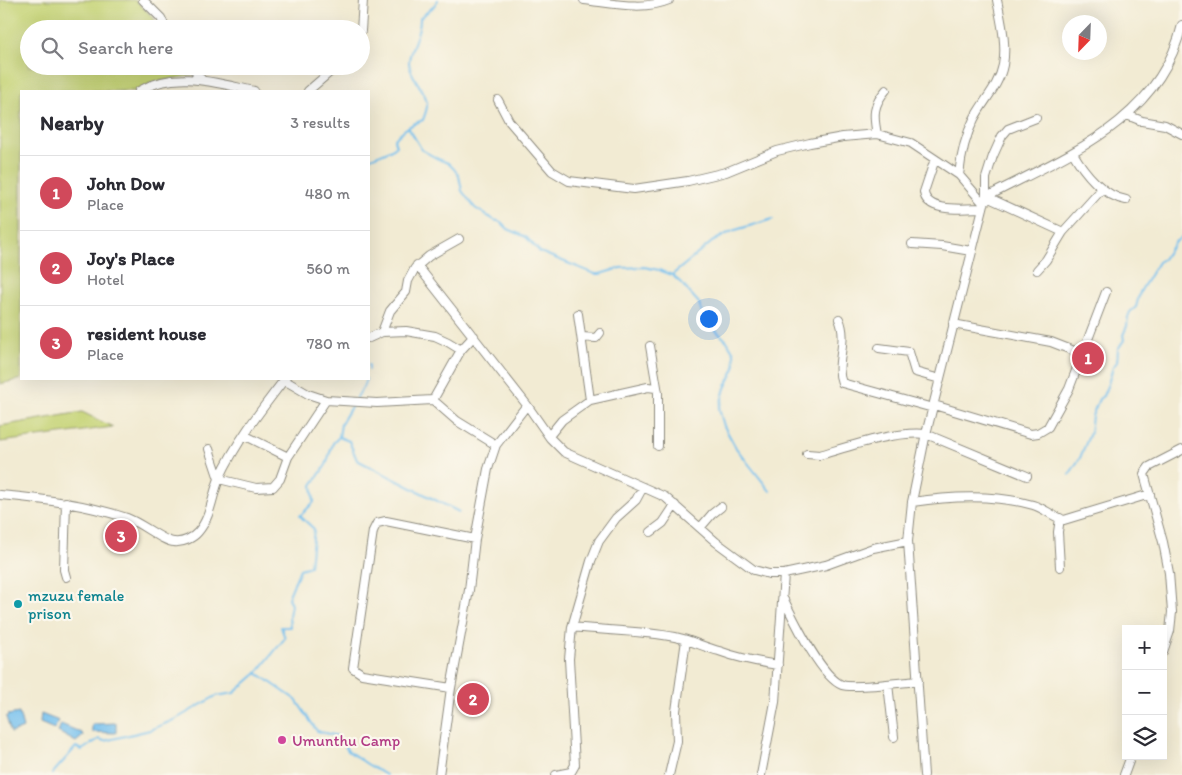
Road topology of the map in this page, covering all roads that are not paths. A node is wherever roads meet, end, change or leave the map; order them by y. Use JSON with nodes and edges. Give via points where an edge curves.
{"nodes":[{"id":1,"x":363,"y":0,"type":"edge"},
{"id":2,"x":584,"y":0,"type":"edge"},
{"id":3,"x":669,"y":0,"type":"edge"},
{"id":4,"x":997,"y":0,"type":"edge"},
{"id":5,"x":146,"y":1,"type":"edge"},
{"id":6,"x":162,"y":20,"type":"edge"},
{"id":7,"x":362,"y":20,"type":"edge"},
{"id":8,"x":1182,"y":26,"type":"edge"},
{"id":9,"x":198,"y":75,"type":"edge"},
{"id":10,"x":327,"y":75,"type":"edge"},
{"id":11,"x":202,"y":80,"type":"junction"},
{"id":12,"x":141,"y":90,"type":"edge"},
{"id":13,"x":249,"y":90,"type":"edge"},
{"id":14,"x":309,"y":90,"type":"edge"},
{"id":15,"x":886,"y":90,"type":"dead end"},
{"id":16,"x":498,"y":100,"type":"dead end"},
{"id":17,"x":1127,"y":115,"type":"junction"},
{"id":18,"x":1036,"y":118,"type":"dead end"},
{"id":19,"x":877,"y":134,"type":"junction"},
{"id":20,"x":1182,"y":134,"type":"edge"},
{"id":21,"x":1073,"y":153,"type":"junction"},
{"id":22,"x":935,"y":158,"type":"junction"},
{"id":23,"x":959,"y":175,"type":"junction"},
{"id":24,"x":1102,"y":188,"type":"junction"},
{"id":25,"x":1126,"y":200,"type":"dead end"},
{"id":26,"x":985,"y":203,"type":"junction"},
{"id":27,"x":1063,"y":232,"type":"junction"},
{"id":28,"x":459,"y":239,"type":"dead end"},
{"id":29,"x":912,"y":244,"type":"dead end"},
{"id":30,"x":971,"y":251,"type":"junction"},
{"id":31,"x":417,"y":266,"type":"junction"},
{"id":32,"x":1037,"y":270,"type":"dead end"},
{"id":33,"x":1106,"y":292,"type":"dead end"},
{"id":34,"x":578,"y":314,"type":"dead end"},
{"id":35,"x":839,"y":319,"type":"dead end"},
{"id":36,"x":953,"y":324,"type":"junction"},
{"id":37,"x":382,"y":332,"type":"junction"},
{"id":38,"x":600,"y":333,"type":"dead end"},
{"id":39,"x":474,"y":336,"type":"junction"},
{"id":40,"x":582,"y":337,"type":"junction"},
{"id":41,"x":370,"y":338,"type":"edge"},
{"id":42,"x":650,"y":346,"type":"dead end"},
{"id":43,"x":879,"y":348,"type":"dead end"},
{"id":44,"x":461,"y":350,"type":"junction"},
{"id":45,"x":1082,"y":354,"type":"junction"},
{"id":46,"x":940,"y":379,"type":"junction"},
{"id":47,"x":283,"y":380,"type":"edge"},
{"id":48,"x":286,"y":380,"type":"edge"},
{"id":49,"x":656,"y":388,"type":"junction"},
{"id":50,"x":326,"y":400,"type":"junction"},
{"id":51,"x":433,"y":400,"type":"junction"},
{"id":52,"x":590,"y":400,"type":"junction"},
{"id":53,"x":527,"y":405,"type":"junction"},
{"id":54,"x":934,"y":407,"type":"junction"},
{"id":55,"x":926,"y":434,"type":"junction"},
{"id":56,"x":244,"y":435,"type":"junction"},
{"id":57,"x":549,"y":436,"type":"junction"},
{"id":58,"x":496,"y":445,"type":"junction"},
{"id":59,"x":658,"y":446,"type":"dead end"},
{"id":60,"x":209,"y":449,"type":"dead end"},
{"id":61,"x":1182,"y":450,"type":"edge"},
{"id":62,"x":807,"y":454,"type":"dead end"},
{"id":63,"x":288,"y":457,"type":"junction"},
{"id":64,"x":1027,"y":476,"type":"dead end"},
{"id":65,"x":219,"y":479,"type":"junction"},
{"id":66,"x":643,"y":486,"type":"junction"},
{"id":67,"x":0,"y":494,"type":"edge"},
{"id":68,"x":1150,"y":494,"type":"junction"},
{"id":69,"x":66,"y":502,"type":"junction"},
{"id":70,"x":912,"y":502,"type":"junction"},
{"id":71,"x":675,"y":505,"type":"junction"},
{"id":72,"x":722,"y":507,"type":"dead end"},
{"id":73,"x":1060,"y":518,"type":"junction"},
{"id":74,"x":700,"y":528,"type":"junction"},
{"id":75,"x":650,"y":532,"type":"dead end"},
{"id":76,"x":475,"y":539,"type":"junction"},
{"id":77,"x":908,"y":541,"type":"junction"},
{"id":78,"x":1060,"y":567,"type":"dead end"},
{"id":79,"x":784,"y":574,"type":"junction"},
{"id":80,"x":66,"y":577,"type":"dead end"},
{"id":81,"x":784,"y":598,"type":"junction"},
{"id":82,"x":572,"y":627,"type":"junction"},
{"id":83,"x":686,"y":640,"type":"junction"},
{"id":84,"x":1167,"y":640,"type":"edge"},
{"id":85,"x":778,"y":665,"type":"junction"},
{"id":86,"x":918,"y":681,"type":"junction"},
{"id":87,"x":888,"y":684,"type":"junction"},
{"id":88,"x":451,"y":688,"type":"junction"},
{"id":89,"x":894,"y":737,"type":"dead end"},
{"id":90,"x":1130,"y":760,"type":"edge"},
{"id":91,"x":439,"y":775,"type":"edge"},
{"id":92,"x":556,"y":775,"type":"edge"},
{"id":93,"x":668,"y":775,"type":"edge"},
{"id":94,"x":761,"y":775,"type":"edge"},
{"id":95,"x":924,"y":775,"type":"edge"},
{"id":96,"x":1124,"y":775,"type":"edge"}],
"edges":[{"from":1,"to":7,"type":"street"},
{"from":2,"to":3,"type":"street","via":[[656,5]]},
{"from":4,"to":23,"type":"street","via":[[1002,24],[1003,66],[967,136]]},
{"from":5,"to":6,"type":"street"},
{"from":8,"to":17,"type":"street","via":[[1171,59]]},
{"from":9,"to":11,"type":"street"},
{"from":10,"to":14,"type":"street"},
{"from":11,"to":12,"type":"street","via":[[162,82]]},
{"from":11,"to":13,"type":"street"},
{"from":15,"to":19,"type":"street","via":[[876,104]]},
{"from":16,"to":19,"type":"street","via":[[514,127],[560,177],[629,190],[726,172],[777,151],[810,143]]},
{"from":17,"to":20,"type":"street","via":[[1165,125]]},
{"from":17,"to":21,"type":"street"},
{"from":18,"to":26,"type":"street","via":[[1008,129],[1002,136],[986,178]]},
{"from":19,"to":22,"type":"street","via":[[911,143]]},
{"from":21,"to":24,"type":"street"},
{"from":21,"to":26,"type":"street"},
{"from":22,"to":23,"type":"street"},
{"from":22,"to":26,"type":"street","via":[[924,192],[928,200],[946,209]]},
{"from":23,"to":26,"type":"street"},
{"from":24,"to":25,"type":"street"},
{"from":24,"to":27,"type":"street"},
{"from":26,"to":27,"type":"street"},
{"from":26,"to":30,"type":"street"},
{"from":27,"to":32,"type":"street"},
{"from":28,"to":31,"type":"street"},
{"from":29,"to":30,"type":"street"},
{"from":30,"to":36,"type":"street"},
{"from":31,"to":37,"type":"street"},
{"from":31,"to":39,"type":"street"},
{"from":33,"to":45,"type":"street"},
{"from":34,"to":40,"type":"street"},
{"from":35,"to":54,"type":"street","via":[[843,336],[842,383]]},
{"from":36,"to":45,"type":"street","via":[[1047,341]]},
{"from":36,"to":46,"type":"street"},
{"from":37,"to":41,"type":"street"},
{"from":37,"to":44,"type":"street","via":[[426,334]]},
{"from":38,"to":40,"type":"street","via":[[596,338]]},
{"from":39,"to":44,"type":"street"},
{"from":39,"to":53,"type":"street"},
{"from":40,"to":52,"type":"street"},
{"from":42,"to":49,"type":"street"},
{"from":43,"to":46,"type":"street","via":[[908,352],[915,372]]},
{"from":44,"to":51,"type":"street"},
{"from":45,"to":54,"type":"street","via":[[1053,420],[1038,433]]},
{"from":46,"to":54,"type":"street"},
{"from":47,"to":56,"type":"street"},
{"from":48,"to":50,"type":"street","via":[[308,394]]},
{"from":49,"to":52,"type":"street"},
{"from":49,"to":59,"type":"street"},
{"from":50,"to":51,"type":"street","via":[[377,403]]},
{"from":50,"to":63,"type":"street"},
{"from":51,"to":58,"type":"street","via":[[457,421]]},
{"from":52,"to":57,"type":"street","via":[[562,420]]},
{"from":53,"to":57,"type":"street"},
{"from":53,"to":58,"type":"street"},
{"from":54,"to":55,"type":"street"},
{"from":55,"to":62,"type":"street","via":[[895,436],[820,456]]},
{"from":55,"to":64,"type":"street"},
{"from":55,"to":70,"type":"street"},
{"from":56,"to":63,"type":"street"},
{"from":56,"to":65,"type":"street"},
{"from":57,"to":66,"type":"street","via":[[564,452]]},
{"from":58,"to":76,"type":"street","via":[[488,469]]},
{"from":60,"to":65,"type":"street"},
{"from":61,"to":68,"type":"street","via":[[1146,471],[1144,478]]},
{"from":63,"to":65,"type":"street","via":[[273,487],[256,488]]},
{"from":65,"to":69,"type":"street","via":[[201,527],[190,539],[180,542],[167,540],[129,519]]},
{"from":66,"to":71,"type":"street"},
{"from":66,"to":82,"type":"street","via":[[636,500],[616,518],[599,542]]},
{"from":67,"to":69,"type":"street"},
{"from":68,"to":73,"type":"street","via":[[1067,519]]},
{"from":68,"to":84,"type":"street","via":[[1170,583],[1172,612]]},
{"from":69,"to":80,"type":"street"},
{"from":70,"to":73,"type":"street","via":[[981,498],[1034,505]]},
{"from":70,"to":77,"type":"street"},
{"from":71,"to":74,"type":"street"},
{"from":71,"to":75,"type":"street","via":[[663,523]]},
{"from":72,"to":74,"type":"street"},
{"from":73,"to":78,"type":"street"},
{"from":74,"to":79,"type":"street","via":[[754,570]]},
{"from":76,"to":88,"type":"street"},
{"from":76,"to":88,"type":"street","via":[[386,521],[377,523],[373,531],[353,668],[362,674]]},
{"from":77,"to":79,"type":"street"},
{"from":77,"to":86,"type":"street"},
{"from":79,"to":81,"type":"street"},
{"from":81,"to":85,"type":"street"},
{"from":81,"to":87,"type":"street","via":[[808,644],[830,676],[843,685]]},
{"from":82,"to":83,"type":"street","via":[[652,633]]},
{"from":82,"to":92,"type":"street","via":[[569,659],[575,765],[570,772]]},
{"from":83,"to":85,"type":"street"},
{"from":83,"to":93,"type":"street","via":[[676,711],[677,741]]},
{"from":85,"to":94,"type":"street"},
{"from":86,"to":87,"type":"street"},
{"from":86,"to":95,"type":"street"},
{"from":87,"to":89,"type":"street"},
{"from":88,"to":91,"type":"street"},
{"from":90,"to":96,"type":"street"}]}
